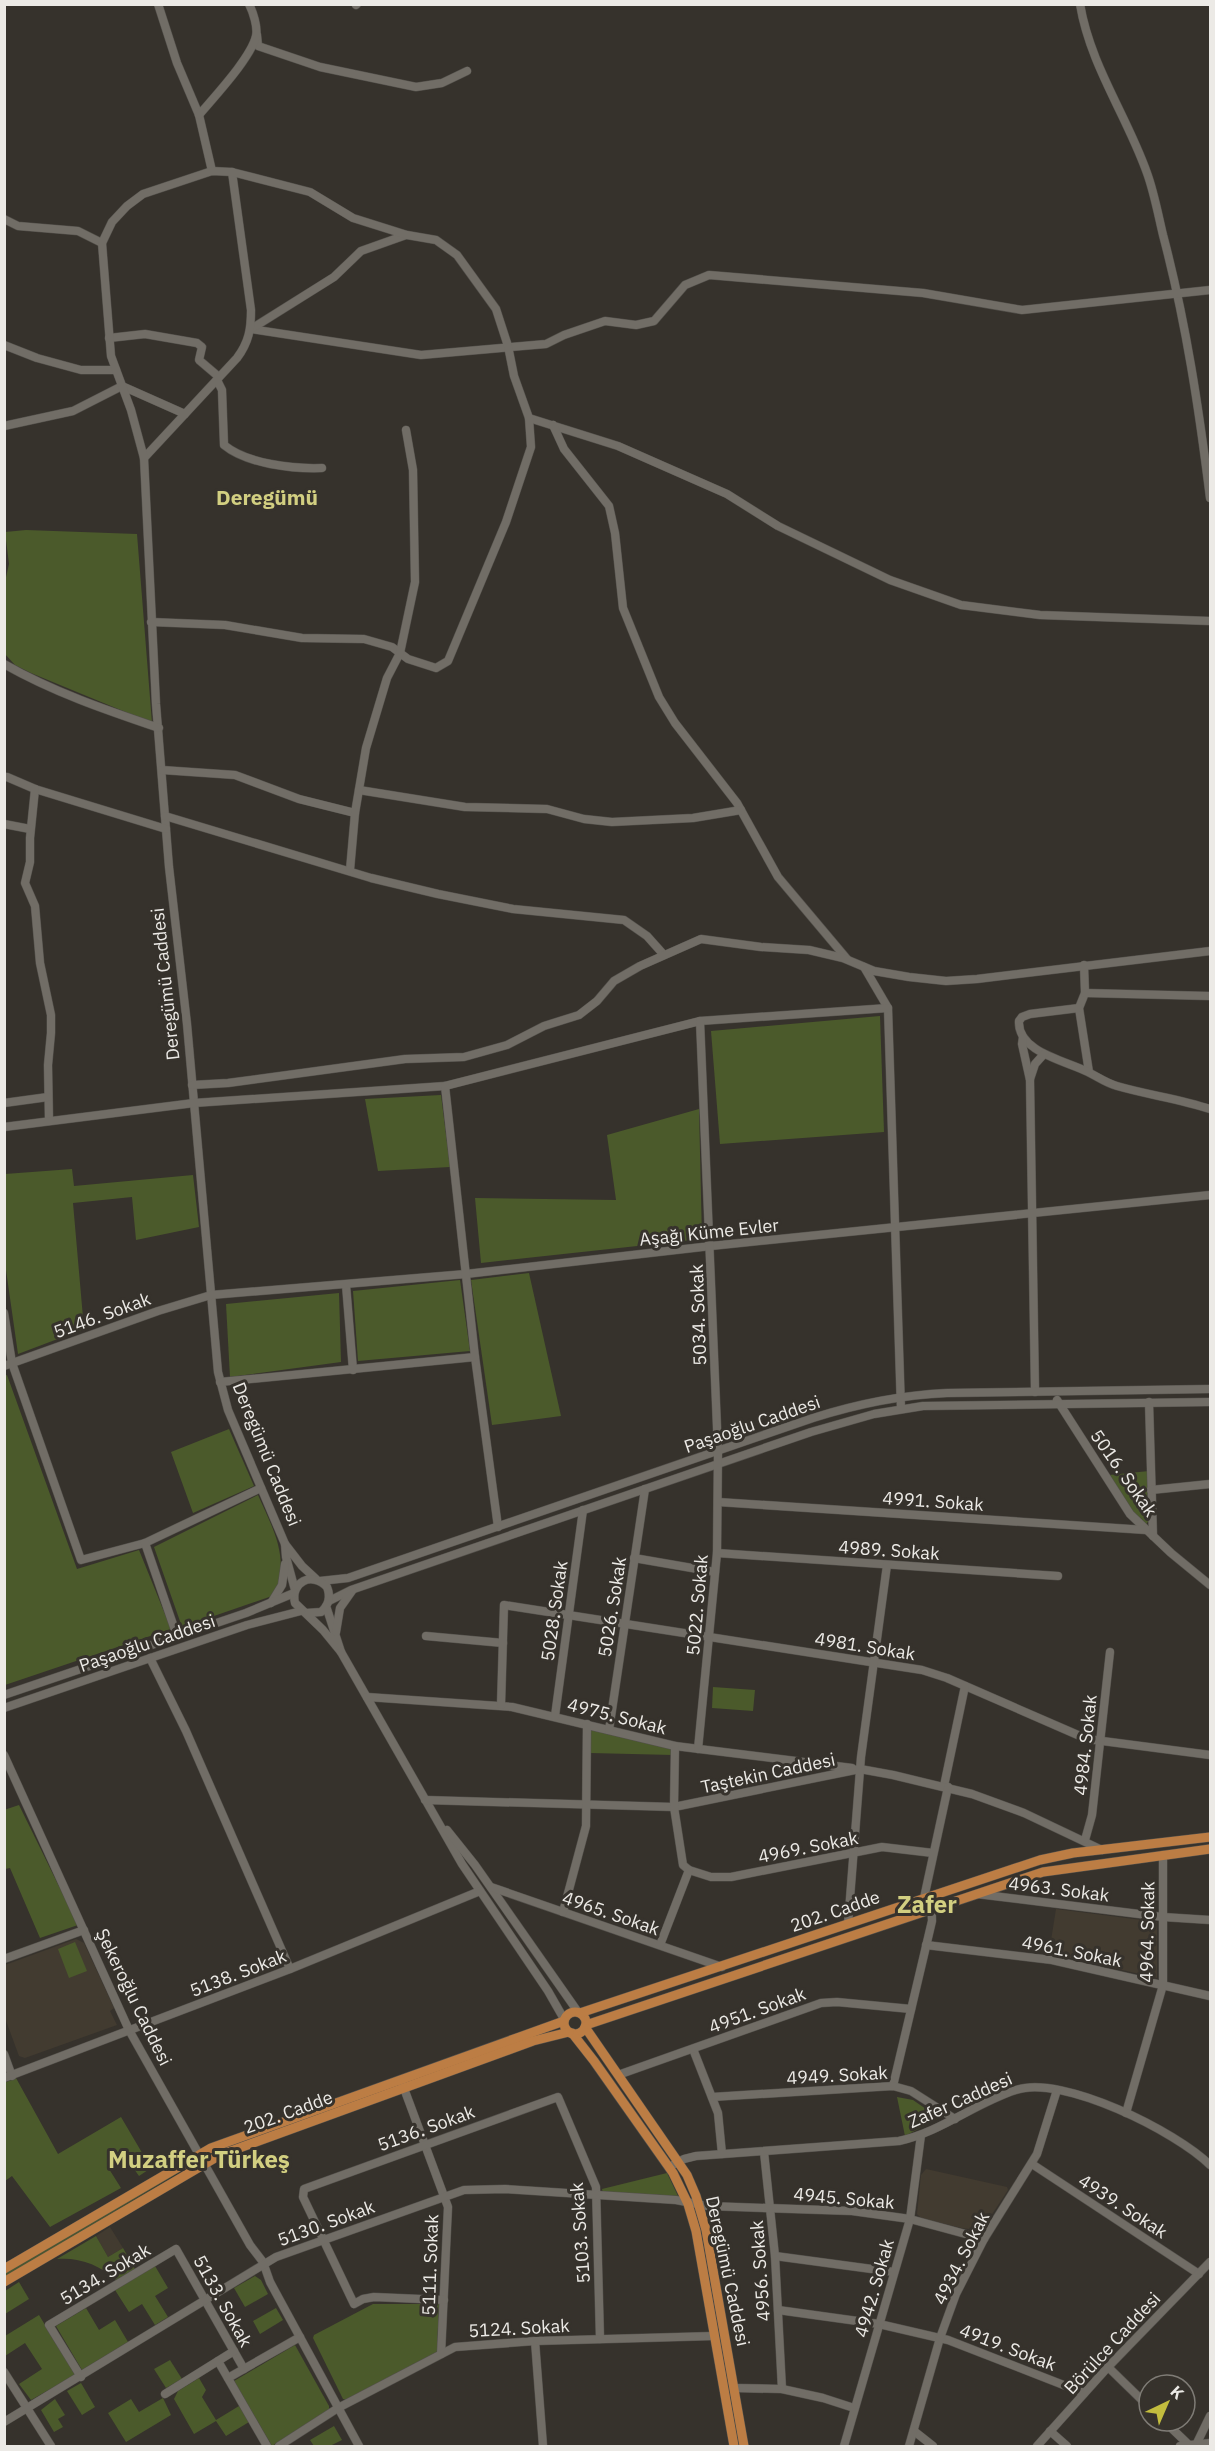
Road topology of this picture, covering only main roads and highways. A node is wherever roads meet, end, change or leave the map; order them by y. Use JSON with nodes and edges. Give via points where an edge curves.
{"nodes":[{"id":1,"x":1210,"y":1836,"type":"edge"},
{"id":2,"x":1210,"y":1849,"type":"edge"},
{"id":3,"x":579,"y":2012,"type":"junction"},
{"id":4,"x":564,"y":2020,"type":"junction"},
{"id":5,"x":586,"y":2026,"type":"junction"},
{"id":6,"x":570,"y":2033,"type":"junction"},
{"id":7,"x":402,"y":2084,"type":"junction"},
{"id":8,"x":202,"y":2158,"type":"junction"},
{"id":9,"x":4,"y":2269,"type":"edge"},
{"id":10,"x":4,"y":2282,"type":"edge"},
{"id":11,"x":734,"y":2446,"type":"edge"},
{"id":12,"x":744,"y":2446,"type":"edge"}],
"edges":[{"from":1,"to":3,"type":"main road","name":"202. Cadde","via":[[1040,1860]]},
{"from":2,"to":5,"type":"main road","name":"202. Cadde","via":[[1058,1869]]},
{"from":3,"to":4,"type":"main road","via":[[572,2012]]},
{"from":3,"to":5,"type":"main road"},
{"from":4,"to":6,"type":"main road"},
{"from":4,"to":7,"type":"main road","name":"202. Cadde"},
{"from":5,"to":6,"type":"main road","via":[[581,2032]]},
{"from":5,"to":12,"type":"main road","name":"Deregümü Caddesi","via":[[678,2162],[699,2204]]},
{"from":6,"to":7,"type":"main road","name":"202. Cadde"},
{"from":6,"to":11,"type":"main road","name":"Deregümü Caddesi","via":[[669,2167],[687,2201],[696,2231]]},
{"from":7,"to":8,"type":"main road","name":"202. Cadde","via":[[230,2151]]},
{"from":8,"to":9,"type":"main road","name":"202. Cadde"},
{"from":8,"to":10,"type":"main road","name":"202. Cadde"}]}
